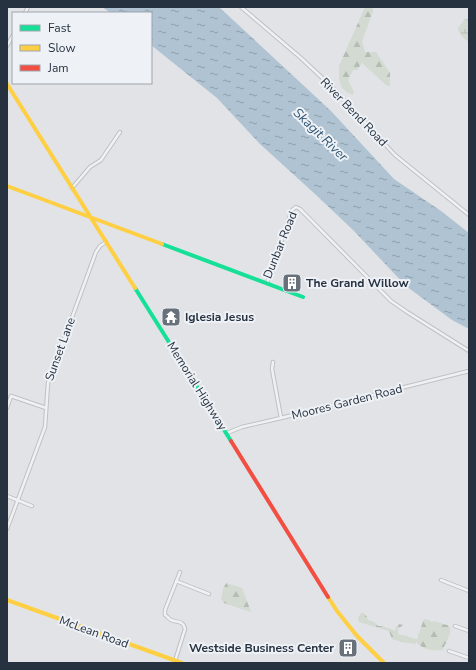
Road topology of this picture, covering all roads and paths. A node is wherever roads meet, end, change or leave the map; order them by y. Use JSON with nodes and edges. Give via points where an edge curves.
{"nodes":[{"id":1,"x":241,"y":7,"type":"edge"},
{"id":2,"x":12,"y":37,"type":"edge"},
{"id":3,"x":7,"y":46,"type":"edge"},
{"id":4,"x":7,"y":84,"type":"edge"},
{"id":5,"x":120,"y":132,"type":"dead end"},
{"id":6,"x":7,"y":186,"type":"edge"},
{"id":7,"x":72,"y":188,"type":"junction"},
{"id":8,"x":469,"y":215,"type":"edge"},
{"id":9,"x":90,"y":217,"type":"junction"},
{"id":10,"x":106,"y":242,"type":"junction"},
{"id":11,"x":267,"y":283,"type":"junction"},
{"id":12,"x":303,"y":297,"type":"dead end"},
{"id":13,"x":469,"y":351,"type":"edge"},
{"id":14,"x":273,"y":362,"type":"dead end"},
{"id":15,"x":469,"y":371,"type":"edge"},
{"id":16,"x":7,"y":408,"type":"edge"},
{"id":17,"x":46,"y":408,"type":"junction"},
{"id":18,"x":281,"y":418,"type":"junction"},
{"id":19,"x":226,"y":433,"type":"junction"},
{"id":20,"x":7,"y":496,"type":"edge"},
{"id":21,"x":18,"y":500,"type":"junction"},
{"id":22,"x":32,"y":506,"type":"dead end"},
{"id":23,"x":7,"y":529,"type":"edge"},
{"id":24,"x":180,"y":572,"type":"dead end"},
{"id":25,"x":441,"y":580,"type":"dead end"},
{"id":26,"x":176,"y":581,"type":"junction"},
{"id":27,"x":469,"y":591,"type":"edge"},
{"id":28,"x":209,"y":594,"type":"dead end"},
{"id":29,"x":7,"y":600,"type":"edge"},
{"id":30,"x":455,"y":626,"type":"dead end"},
{"id":31,"x":469,"y":631,"type":"edge"},
{"id":32,"x":449,"y":651,"type":"dead end"},
{"id":33,"x":469,"y":658,"type":"edge"},
{"id":34,"x":175,"y":661,"type":"junction"},
{"id":35,"x":182,"y":663,"type":"edge"},
{"id":36,"x":384,"y":663,"type":"edge"}],
"edges":[{"from":1,"to":8,"type":"street","name":"River Bend Road","via":[[334,89],[395,155]]},
{"from":2,"to":3,"type":"street"},
{"from":4,"to":7,"type":"main road","name":"Memorial Highway"},
{"from":5,"to":7,"type":"street","via":[[101,160],[90,166]]},
{"from":6,"to":9,"type":"main road","name":"Dunbar Road"},
{"from":7,"to":9,"type":"main road","name":"Memorial Highway"},
{"from":9,"to":10,"type":"main road","name":"Memorial Highway"},
{"from":9,"to":11,"type":"main road","name":"Dunbar Road"},
{"from":10,"to":17,"type":"street","name":"Sunset Lane","via":[[96,252],[53,369],[48,383]]},
{"from":10,"to":19,"type":"main road","name":"Memorial Highway"},
{"from":11,"to":12,"type":"main road"},
{"from":11,"to":13,"type":"street","name":"Dunbar Road","via":[[292,210],[296,207],[391,301]]},
{"from":14,"to":18,"type":"street"},
{"from":15,"to":18,"type":"street","name":"Moores Garden Road"},
{"from":16,"to":17,"type":"street","via":[[11,396]]},
{"from":17,"to":21,"type":"street","name":"Sunset Lane","via":[[45,427]]},
{"from":18,"to":19,"type":"street","name":"Moores Garden Road"},
{"from":19,"to":36,"type":"main road","name":"Memorial Highway","via":[[337,611]]},
{"from":20,"to":21,"type":"street"},
{"from":21,"to":22,"type":"street"},
{"from":21,"to":23,"type":"street","name":"Sunset Lane"},
{"from":24,"to":26,"type":"street"},
{"from":25,"to":27,"type":"street"},
{"from":26,"to":28,"type":"street"},
{"from":26,"to":34,"type":"street","via":[[164,610],[170,619],[183,623],[185,630]]},
{"from":29,"to":34,"type":"main road","name":"McLean Road"},
{"from":30,"to":31,"type":"street"},
{"from":32,"to":33,"type":"street"},
{"from":34,"to":35,"type":"main road","name":"McLean Road"}]}
